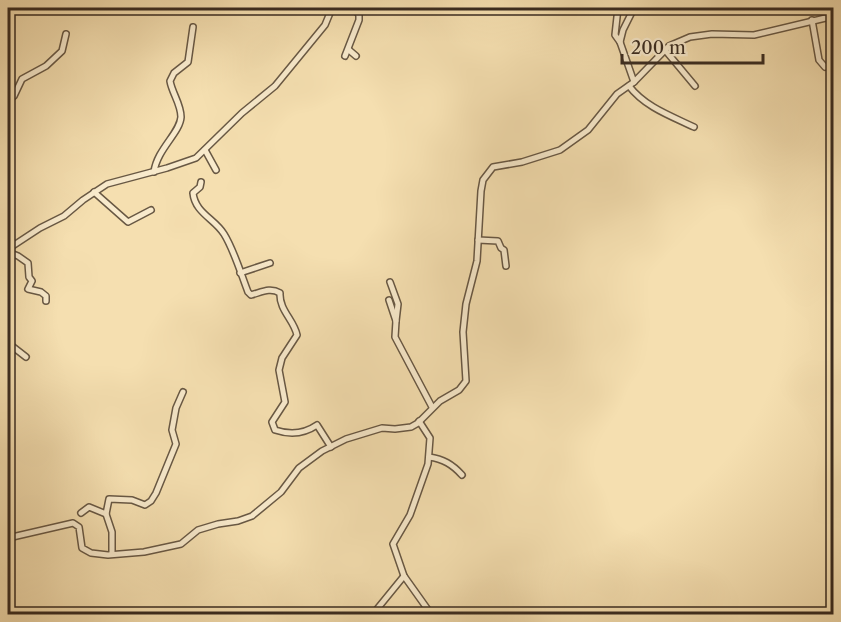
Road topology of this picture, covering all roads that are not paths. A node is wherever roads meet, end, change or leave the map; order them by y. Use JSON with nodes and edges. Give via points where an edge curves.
{"nodes":[{"id":1,"x":332,"y":8,"type":"edge"},
{"id":2,"x":354,"y":8,"type":"edge"},
{"id":3,"x":618,"y":8,"type":"edge"},
{"id":4,"x":634,"y":8,"type":"edge"},
{"id":5,"x":834,"y":15,"type":"edge"},
{"id":6,"x":812,"y":20,"type":"junction"},
{"id":7,"x":193,"y":27,"type":"dead end"},
{"id":8,"x":66,"y":34,"type":"dead end"},
{"id":9,"x":620,"y":42,"type":"junction"},
{"id":10,"x":665,"y":50,"type":"junction"},
{"id":11,"x":356,"y":56,"type":"dead end"},
{"id":12,"x":825,"y":67,"type":"dead end"},
{"id":13,"x":631,"y":84,"type":"junction"},
{"id":14,"x":695,"y":86,"type":"dead end"},
{"id":15,"x":8,"y":101,"type":"edge"},
{"id":16,"x":694,"y":127,"type":"dead end"},
{"id":17,"x":206,"y":150,"type":"junction"},
{"id":18,"x":216,"y":170,"type":"dead end"},
{"id":19,"x":154,"y":172,"type":"junction"},
{"id":20,"x":201,"y":182,"type":"dead end"},
{"id":21,"x":94,"y":192,"type":"junction"},
{"id":22,"x":151,"y":210,"type":"dead end"},
{"id":23,"x":478,"y":240,"type":"junction"},
{"id":24,"x":8,"y":251,"type":"edge"},
{"id":25,"x":270,"y":263,"type":"dead end"},
{"id":26,"x":506,"y":266,"type":"dead end"},
{"id":27,"x":240,"y":273,"type":"junction"},
{"id":28,"x":390,"y":282,"type":"dead end"},
{"id":29,"x":389,"y":300,"type":"dead end"},
{"id":30,"x":46,"y":301,"type":"dead end"},
{"id":31,"x":396,"y":321,"type":"junction"},
{"id":32,"x":8,"y":343,"type":"edge"},
{"id":33,"x":26,"y":357,"type":"dead end"},
{"id":34,"x":183,"y":392,"type":"dead end"},
{"id":35,"x":432,"y":407,"type":"junction"},
{"id":36,"x":419,"y":421,"type":"junction"},
{"id":37,"x":331,"y":447,"type":"junction"},
{"id":38,"x":429,"y":458,"type":"junction"},
{"id":39,"x":462,"y":475,"type":"dead end"},
{"id":40,"x":81,"y":513,"type":"dead end"},
{"id":41,"x":106,"y":514,"type":"junction"},
{"id":42,"x":8,"y":538,"type":"edge"},
{"id":43,"x":112,"y":554,"type":"junction"},
{"id":44,"x":404,"y":576,"type":"junction"},
{"id":45,"x":373,"y":615,"type":"edge"},
{"id":46,"x":431,"y":615,"type":"edge"}],
"edges":[{"from":1,"to":17,"type":"street","via":[[324,25],[275,86]]},
{"from":2,"to":11,"type":"street","via":[[359,17],[347,53]]},
{"from":3,"to":9,"type":"street","via":[[615,35]]},
{"from":4,"to":9,"type":"street"},
{"from":5,"to":6,"type":"street"},
{"from":6,"to":10,"type":"street","via":[[754,35],[690,37]]},
{"from":6,"to":12,"type":"street","via":[[819,60]]},
{"from":7,"to":19,"type":"street","via":[[188,62],[171,79],[181,112],[180,124],[157,160]]},
{"from":8,"to":15,"type":"street","via":[[62,51],[46,66],[22,79]]},
{"from":9,"to":13,"type":"street"},
{"from":10,"to":13,"type":"street"},
{"from":10,"to":14,"type":"street"},
{"from":13,"to":16,"type":"street","via":[[636,95],[654,108]]},
{"from":13,"to":23,"type":"street","via":[[617,94],[588,130],[560,150],[495,166],[487,172],[481,191]]},
{"from":17,"to":18,"type":"street"},
{"from":17,"to":19,"type":"street","via":[[196,158]]},
{"from":19,"to":21,"type":"street","via":[[115,181]]},
{"from":20,"to":27,"type":"street","via":[[194,198],[204,216],[224,235]]},
{"from":21,"to":22,"type":"street","via":[[128,222]]},
{"from":21,"to":24,"type":"street"},
{"from":23,"to":26,"type":"street","via":[[498,241]]},
{"from":23,"to":35,"type":"street","via":[[463,332],[466,381]]},
{"from":24,"to":30,"type":"street","via":[[28,263],[32,281],[28,289],[41,292]]},
{"from":25,"to":27,"type":"street"},
{"from":27,"to":37,"type":"street","via":[[251,296],[267,290],[280,293],[285,314],[296,330],[279,370],[285,402],[272,422],[275,430],[286,434],[309,431],[317,425]]},
{"from":28,"to":31,"type":"street","via":[[398,304]]},
{"from":29,"to":31,"type":"street"},
{"from":31,"to":35,"type":"street","via":[[396,337]]},
{"from":32,"to":33,"type":"street"},
{"from":34,"to":41,"type":"street","via":[[172,430],[176,444],[154,497],[145,504],[110,498]]},
{"from":35,"to":36,"type":"street"},
{"from":36,"to":37,"type":"street","via":[[411,427],[382,428]]},
{"from":36,"to":38,"type":"street","via":[[430,438]]},
{"from":37,"to":43,"type":"street","via":[[298,468],[281,492],[252,516],[198,530],[181,544]]},
{"from":38,"to":39,"type":"street","via":[[442,459]]},
{"from":38,"to":44,"type":"street","via":[[410,514],[393,544]]},
{"from":40,"to":41,"type":"street","via":[[89,507]]},
{"from":41,"to":43,"type":"street","via":[[112,532]]},
{"from":42,"to":43,"type":"street","via":[[73,523],[79,527],[84,551]]},
{"from":44,"to":45,"type":"street"},
{"from":44,"to":46,"type":"street"}]}
